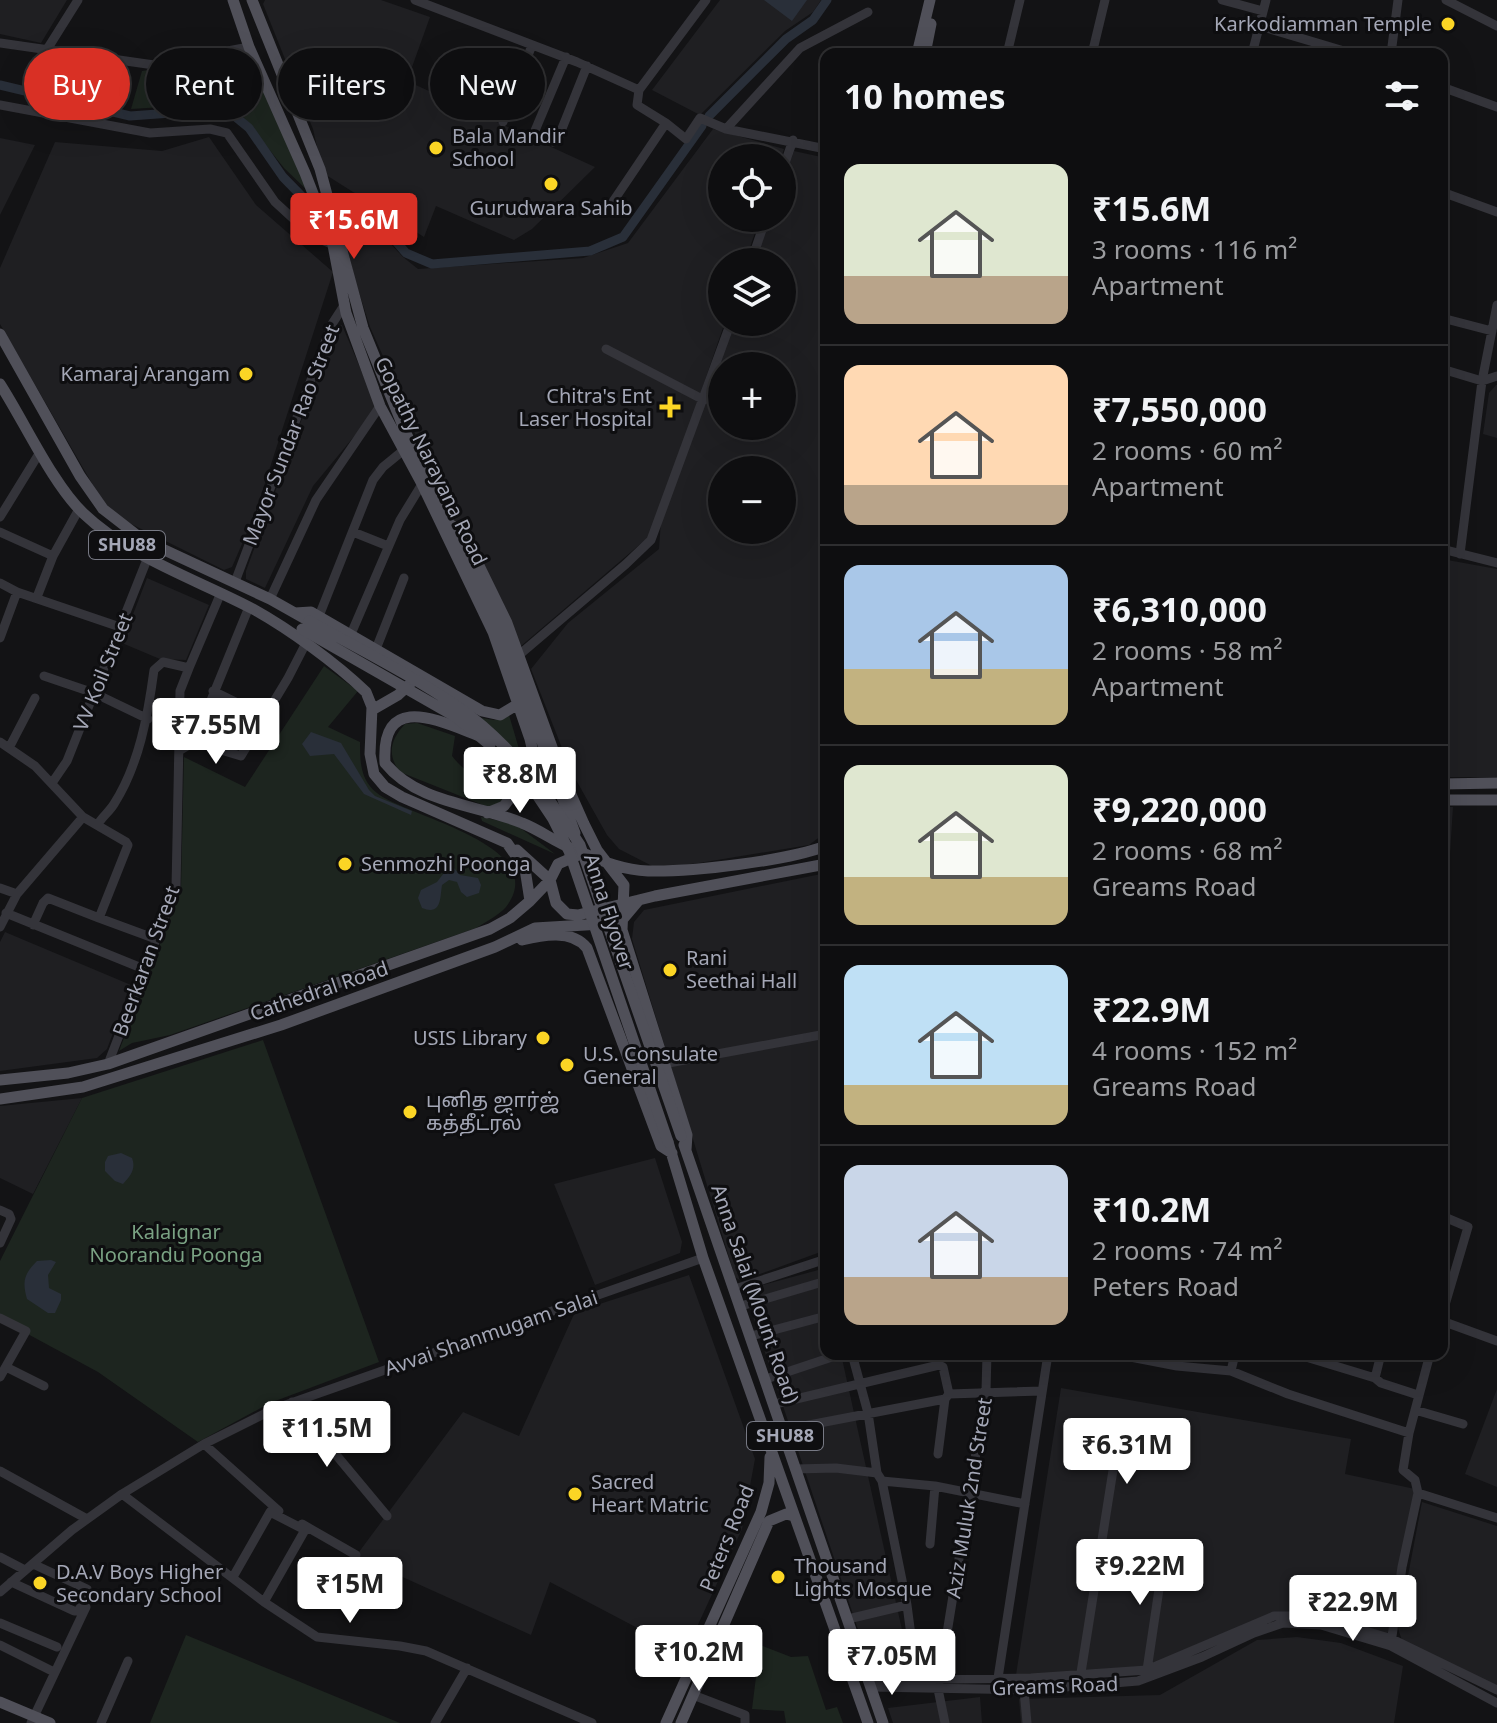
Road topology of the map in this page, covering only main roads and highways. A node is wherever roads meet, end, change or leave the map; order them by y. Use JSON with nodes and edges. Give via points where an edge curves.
{"nodes":[{"id":1,"x":235,"y":0,"type":"edge"},
{"id":2,"x":252,"y":0,"type":"edge"},
{"id":3,"x":930,"y":0,"type":"edge"},
{"id":4,"x":936,"y":0,"type":"edge"},
{"id":5,"x":918,"y":48,"type":"edge"},
{"id":6,"x":926,"y":48,"type":"edge"},
{"id":7,"x":278,"y":67,"type":"edge"},
{"id":8,"x":278,"y":70,"type":"edge"},
{"id":9,"x":263,"y":77,"type":"junction"},
{"id":10,"x":300,"y":120,"type":"edge"},
{"id":11,"x":332,"y":226,"type":"junction"},
{"id":12,"x":0,"y":334,"type":"edge"},
{"id":13,"x":0,"y":384,"type":"edge"},
{"id":14,"x":449,"y":523,"type":"junction"},
{"id":15,"x":310,"y":622,"type":"junction"},
{"id":16,"x":287,"y":628,"type":"junction"},
{"id":17,"x":419,"y":675,"type":"junction"},
{"id":18,"x":518,"y":704,"type":"junction"},
{"id":19,"x":372,"y":710,"type":"junction"},
{"id":20,"x":481,"y":737,"type":"junction"},
{"id":21,"x":1497,"y":783,"type":"edge"},
{"id":22,"x":1448,"y":784,"type":"edge"},
{"id":23,"x":1448,"y":800,"type":"edge"},
{"id":24,"x":1497,"y":800,"type":"edge"},
{"id":25,"x":487,"y":813,"type":"junction"},
{"id":26,"x":507,"y":843,"type":"junction"},
{"id":27,"x":820,"y":848,"type":"edge"},
{"id":28,"x":581,"y":849,"type":"junction"},
{"id":29,"x":610,"y":865,"type":"junction"},
{"id":30,"x":820,"y":865,"type":"edge"},
{"id":31,"x":550,"y":880,"type":"junction"},
{"id":32,"x":639,"y":900,"type":"junction"},
{"id":33,"x":530,"y":901,"type":"junction"},
{"id":34,"x":623,"y":904,"type":"junction"},
{"id":35,"x":622,"y":925,"type":"junction"},
{"id":36,"x":583,"y":942,"type":"junction"},
{"id":37,"x":498,"y":946,"type":"junction"},
{"id":38,"x":0,"y":1080,"type":"edge"},
{"id":39,"x":0,"y":1099,"type":"edge"},
{"id":40,"x":670,"y":1148,"type":"junction"},
{"id":41,"x":686,"y":1150,"type":"junction"},
{"id":42,"x":771,"y":1452,"type":"junction"},
{"id":43,"x":794,"y":1516,"type":"junction"},
{"id":44,"x":736,"y":1582,"type":"junction"},
{"id":45,"x":703,"y":1655,"type":"junction"},
{"id":46,"x":0,"y":1702,"type":"edge"},
{"id":47,"x":33,"y":1720,"type":"edge"},
{"id":48,"x":50,"y":1723,"type":"edge"},
{"id":49,"x":666,"y":1723,"type":"edge"},
{"id":50,"x":674,"y":1723,"type":"edge"},
{"id":51,"x":681,"y":1723,"type":"edge"},
{"id":52,"x":868,"y":1723,"type":"edge"},
{"id":53,"x":883,"y":1723,"type":"edge"}],
"edges":[{"from":1,"to":9,"type":"main road"},
{"from":2,"to":7,"type":"main road"},
{"from":3,"to":5,"type":"main road"},
{"from":4,"to":6,"type":"main road"},
{"from":8,"to":9,"type":"main road"},
{"from":9,"to":11,"type":"main road"},
{"from":10,"to":11,"type":"main road","via":[[328,193]]},
{"from":11,"to":14,"type":"main road","via":[[363,328]]},
{"from":11,"to":18,"type":"main road","name":"Gopathy Narayana Road","via":[[345,305],[380,406],[493,632]]},
{"from":12,"to":15,"type":"main road","name":"Anna Flyover","number":"SHU88","via":[[103,509],[143,540]]},
{"from":13,"to":16,"type":"main road","number":"SHU88","via":[[79,509],[148,557]]},
{"from":14,"to":28,"type":"main road","name":"Anna Flyover","bridge":true,"via":[[506,642]]},
{"from":14,"to":29,"type":"main road","via":[[464,535],[507,623],[561,772],[597,850]]},
{"from":15,"to":16,"type":"main road","name":"Anna Flyover","number":"SHU88"},
{"from":15,"to":17,"type":"main road","via":[[351,634]]},
{"from":15,"to":20,"type":"main road","name":"Anna Flyover","number":"SHU88","bridge":true},
{"from":15,"to":28,"type":"main road","name":"Anna Flyover","number":"SHU88","bridge":true,"via":[[460,709],[537,783]]},
{"from":16,"to":19,"type":"main road","via":[[360,686]]},
{"from":17,"to":18,"type":"main road","via":[[490,714],[500,715]]},
{"from":17,"to":19,"type":"main road"},
{"from":18,"to":25,"type":"main road","name":"Gopathy Narayana Road","via":[[533,767],[504,806]]},
{"from":19,"to":26,"type":"main road","via":[[370,754],[374,774],[385,787]]},
{"from":20,"to":25,"type":"main road","via":[[406,716],[387,735],[385,763],[396,777],[421,791]]},
{"from":20,"to":40,"type":"main road","name":"Anna Flyover","number":"SHU88","bridge":true,"via":[[533,789],[569,851]]},
{"from":21,"to":22,"type":"main road"},
{"from":23,"to":24,"type":"main road"},
{"from":25,"to":28,"type":"main road"},
{"from":26,"to":31,"type":"main road"},
{"from":26,"to":33,"type":"main road","via":[[525,869]]},
{"from":27,"to":29,"type":"main road","via":[[709,867],[648,871]]},
{"from":28,"to":29,"type":"main road"},
{"from":28,"to":31,"type":"main road","name":"Cathedral Road","via":[[558,864]]},
{"from":28,"to":41,"type":"main road","name":"Anna Flyover","number":"SHU88","bridge":true},
{"from":29,"to":34,"type":"main road","via":[[624,885]]},
{"from":30,"to":32,"type":"main road"},
{"from":31,"to":33,"type":"main road","name":"Cathedral Road"},
{"from":31,"to":34,"type":"main road","via":[[556,903],[567,914]]},
{"from":32,"to":34,"type":"main road"},
{"from":32,"to":35,"type":"main road"},
{"from":33,"to":38,"type":"main road","name":"Cathedral Road","via":[[490,929],[108,1064]]},
{"from":34,"to":35,"type":"main road"},
{"from":35,"to":36,"type":"main road"},
{"from":35,"to":37,"type":"main road","name":"Cathedral Road","via":[[535,928]]},
{"from":35,"to":41,"type":"main road","via":[[687,1135]]},
{"from":36,"to":37,"type":"main road","via":[[546,934]]},
{"from":36,"to":40,"type":"main road","via":[[661,1146]]},
{"from":37,"to":39,"type":"main road","name":"Cathedral Road","via":[[281,1025],[97,1083]]},
{"from":40,"to":42,"type":"main road","name":"Anna Salai (Mount Road)","number":"SHU88"},
{"from":41,"to":53,"type":"main road","name":"Anna Salai (Mount Road)","number":"SHU88"},
{"from":42,"to":43,"type":"main road","name":"Anna Salai (Mount Road)","number":"SHU88"},
{"from":42,"to":44,"type":"main road","name":"Peters Road","via":[[769,1483]]},
{"from":43,"to":44,"type":"main road","name":"Peters Road","via":[[769,1521]]},
{"from":43,"to":52,"type":"main road","name":"Anna Salai (Mount Road)","number":"SHU88"},
{"from":44,"to":45,"type":"main road","name":"Peters Road"},
{"from":45,"to":49,"type":"main road","name":"Peters Road"},
{"from":45,"to":50,"type":"main road"},
{"from":45,"to":51,"type":"main road","name":"Peters Road"},
{"from":46,"to":47,"type":"main road"},
{"from":47,"to":48,"type":"main road"}]}
